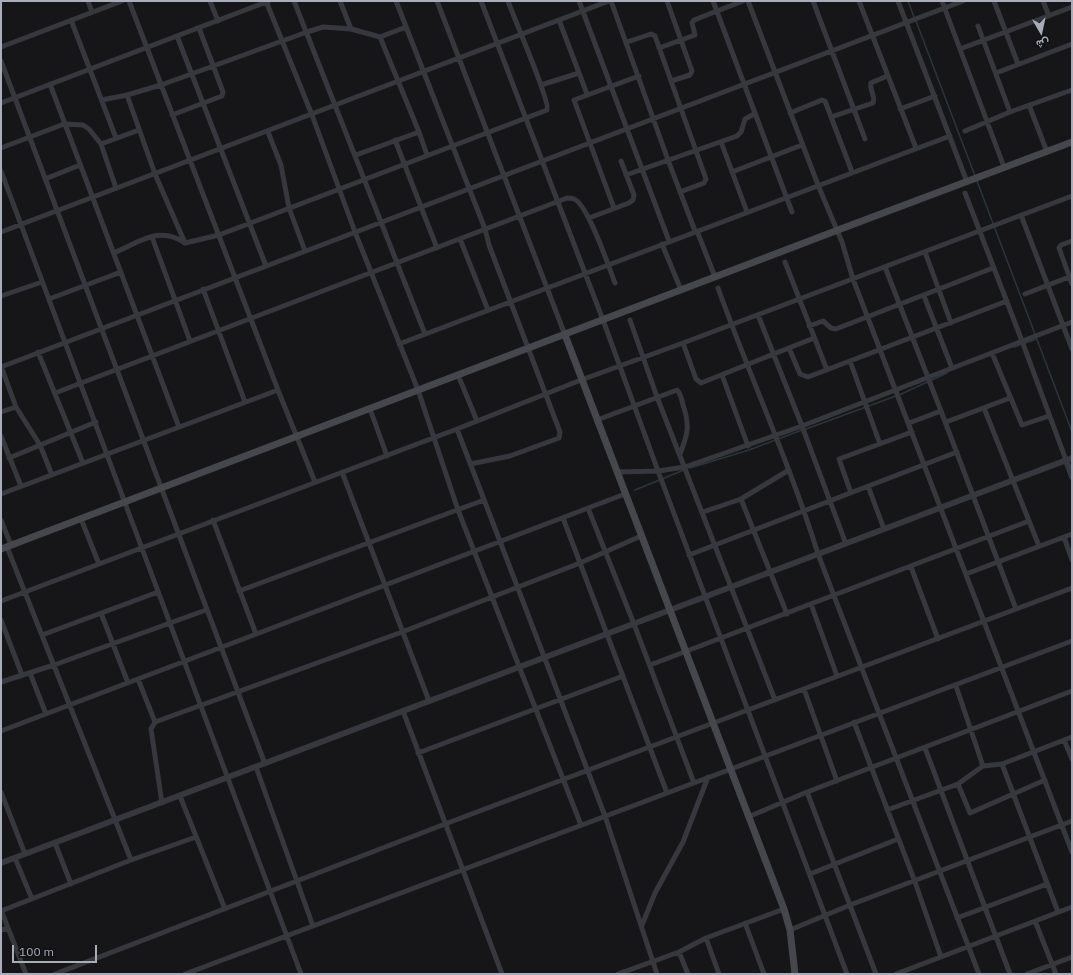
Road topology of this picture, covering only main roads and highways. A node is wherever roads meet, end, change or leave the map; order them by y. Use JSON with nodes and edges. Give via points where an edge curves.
{"nodes":[{"id":1,"x":1072,"y":142,"type":"edge"},
{"id":2,"x":565,"y":335,"type":"junction"},
{"id":3,"x":6,"y":547,"type":"edge"},
{"id":4,"x":794,"y":974,"type":"edge"}],
"edges":[{"from":1,"to":2,"type":"main road"},
{"from":2,"to":3,"type":"main road"},
{"from":2,"to":4,"type":"main road","via":[[784,909],[790,930]]}]}
